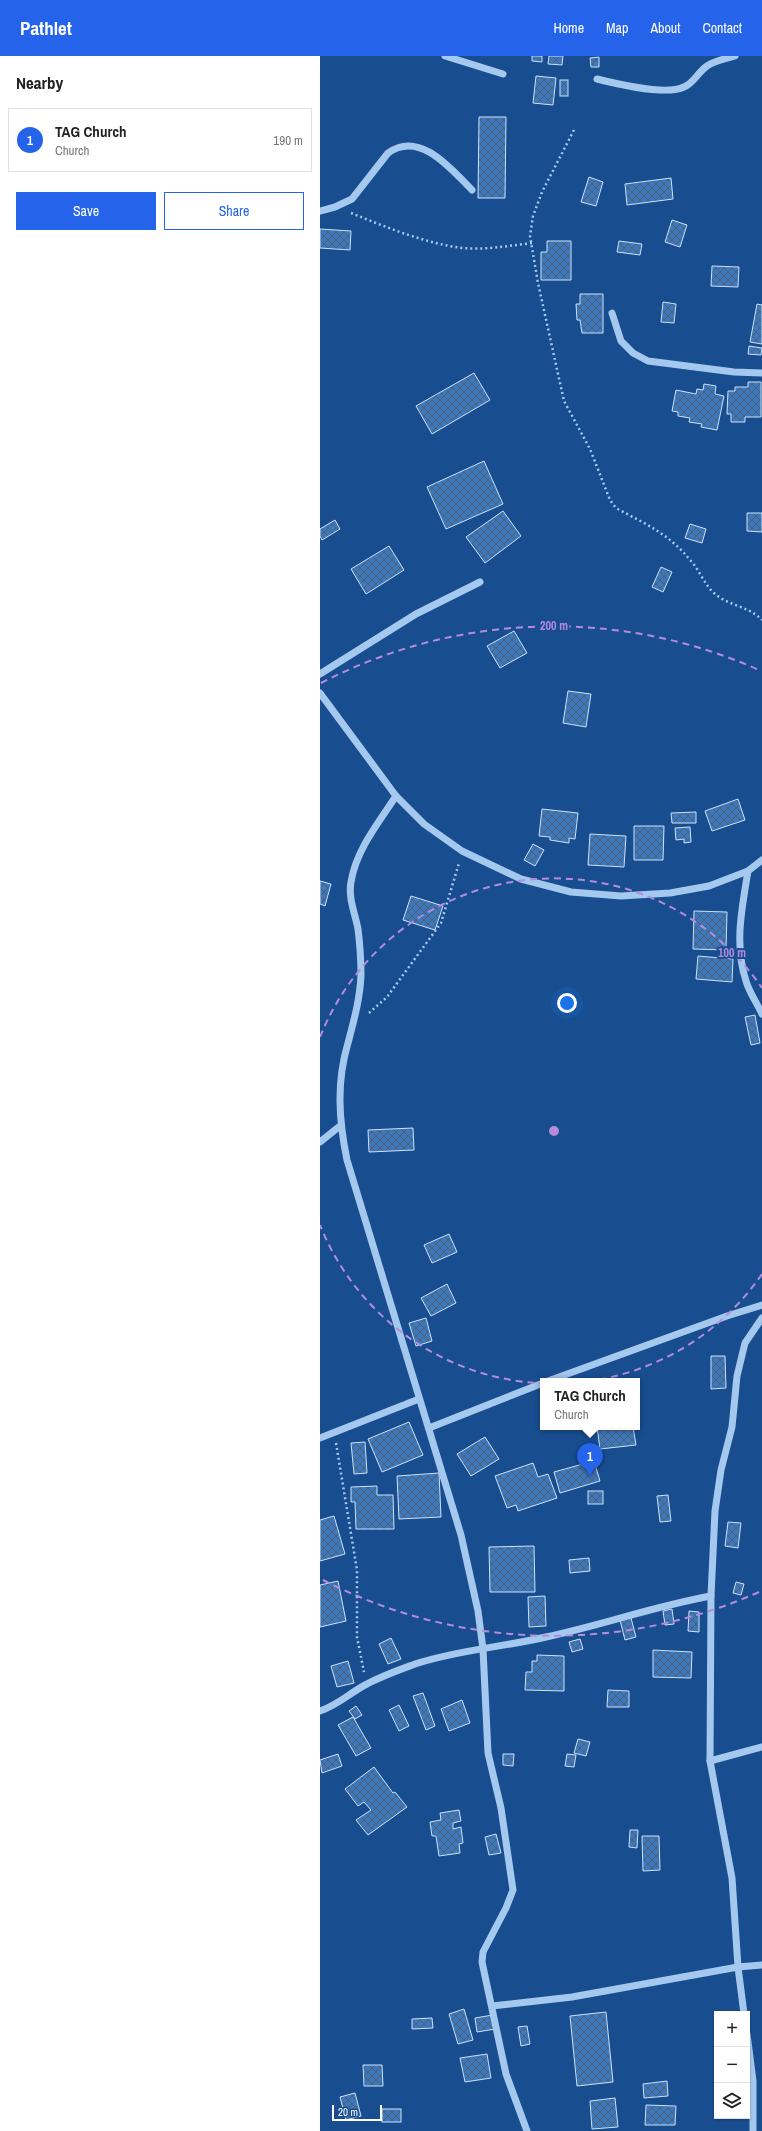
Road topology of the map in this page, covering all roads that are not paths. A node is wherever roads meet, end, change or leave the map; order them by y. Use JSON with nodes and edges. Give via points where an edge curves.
{"nodes":[{"id":1,"x":445,"y":56,"type":"edge"},
{"id":2,"x":734,"y":56,"type":"edge"},
{"id":3,"x":503,"y":74,"type":"dead end"},
{"id":4,"x":597,"y":78,"type":"dead end"},
{"id":5,"x":472,"y":190,"type":"dead end"},
{"id":6,"x":320,"y":211,"type":"edge"},
{"id":7,"x":612,"y":313,"type":"dead end"},
{"id":8,"x":762,"y":373,"type":"edge"},
{"id":9,"x":480,"y":582,"type":"dead end"},
{"id":10,"x":320,"y":674,"type":"edge"},
{"id":11,"x":320,"y":693,"type":"edge"},
{"id":12,"x":396,"y":796,"type":"junction"},
{"id":13,"x":762,"y":860,"type":"edge"},
{"id":14,"x":748,"y":871,"type":"junction"},
{"id":15,"x":762,"y":1014,"type":"edge"},
{"id":16,"x":340,"y":1126,"type":"junction"},
{"id":17,"x":320,"y":1142,"type":"edge"},
{"id":18,"x":762,"y":1305,"type":"edge"},
{"id":19,"x":762,"y":1318,"type":"edge"},
{"id":20,"x":556,"y":1378,"type":"edge"},
{"id":21,"x":540,"y":1384,"type":"edge"},
{"id":22,"x":419,"y":1399,"type":"junction"},
{"id":23,"x":429,"y":1428,"type":"junction"},
{"id":24,"x":320,"y":1438,"type":"edge"},
{"id":25,"x":711,"y":1596,"type":"junction"},
{"id":26,"x":483,"y":1649,"type":"junction"},
{"id":27,"x":320,"y":1711,"type":"edge"},
{"id":28,"x":762,"y":1747,"type":"edge"},
{"id":29,"x":710,"y":1761,"type":"junction"},
{"id":30,"x":762,"y":1965,"type":"edge"},
{"id":31,"x":738,"y":1967,"type":"junction"},
{"id":32,"x":492,"y":2006,"type":"junction"},
{"id":33,"x":744,"y":2011,"type":"edge"},
{"id":34,"x":749,"y":2047,"type":"edge"},
{"id":35,"x":527,"y":2131,"type":"edge"},
{"id":36,"x":753,"y":2131,"type":"edge"}],
"edges":[{"from":1,"to":3,"type":"street"},
{"from":2,"to":4,"type":"street","via":[[706,66],[683,88],[627,87]]},
{"from":5,"to":6,"type":"street","via":[[420,146],[406,146],[395,148],[388,153],[352,198],[336,208]]},
{"from":7,"to":8,"type":"street","via":[[620,341],[633,353],[648,361]]},
{"from":9,"to":10,"type":"street","via":[[416,614]]},
{"from":11,"to":12,"type":"street"},
{"from":12,"to":14,"type":"street","via":[[424,824],[462,851],[521,879],[571,892],[620,896],[670,893],[709,886]]},
{"from":12,"to":16,"type":"street","via":[[359,853],[351,882],[351,903],[361,952],[360,999],[342,1079]]},
{"from":13,"to":14,"type":"street"},
{"from":14,"to":15,"type":"street","via":[[739,926],[740,954],[746,981]]},
{"from":16,"to":17,"type":"street"},
{"from":16,"to":22,"type":"street","via":[[347,1160]]},
{"from":18,"to":20,"type":"street"},
{"from":19,"to":25,"type":"street","via":[[746,1343],[737,1376],[732,1427],[721,1470],[715,1511]]},
{"from":21,"to":23,"type":"street"},
{"from":22,"to":23,"type":"street"},
{"from":22,"to":24,"type":"street"},
{"from":23,"to":26,"type":"street","via":[[469,1565]]},
{"from":25,"to":26,"type":"street","via":[[586,1628]]},
{"from":25,"to":29,"type":"street"},
{"from":26,"to":27,"type":"street","via":[[434,1659],[367,1684]]},
{"from":26,"to":32,"type":"street","via":[[488,1753],[501,1808],[513,1890],[483,1952],[482,1962]]},
{"from":28,"to":29,"type":"street"},
{"from":29,"to":31,"type":"street","via":[[732,1878]]},
{"from":30,"to":31,"type":"street"},
{"from":31,"to":32,"type":"street","via":[[572,1997]]},
{"from":31,"to":33,"type":"street"},
{"from":32,"to":35,"type":"street","via":[[506,2074]]},
{"from":34,"to":36,"type":"street","via":[[753,2081]]}]}
